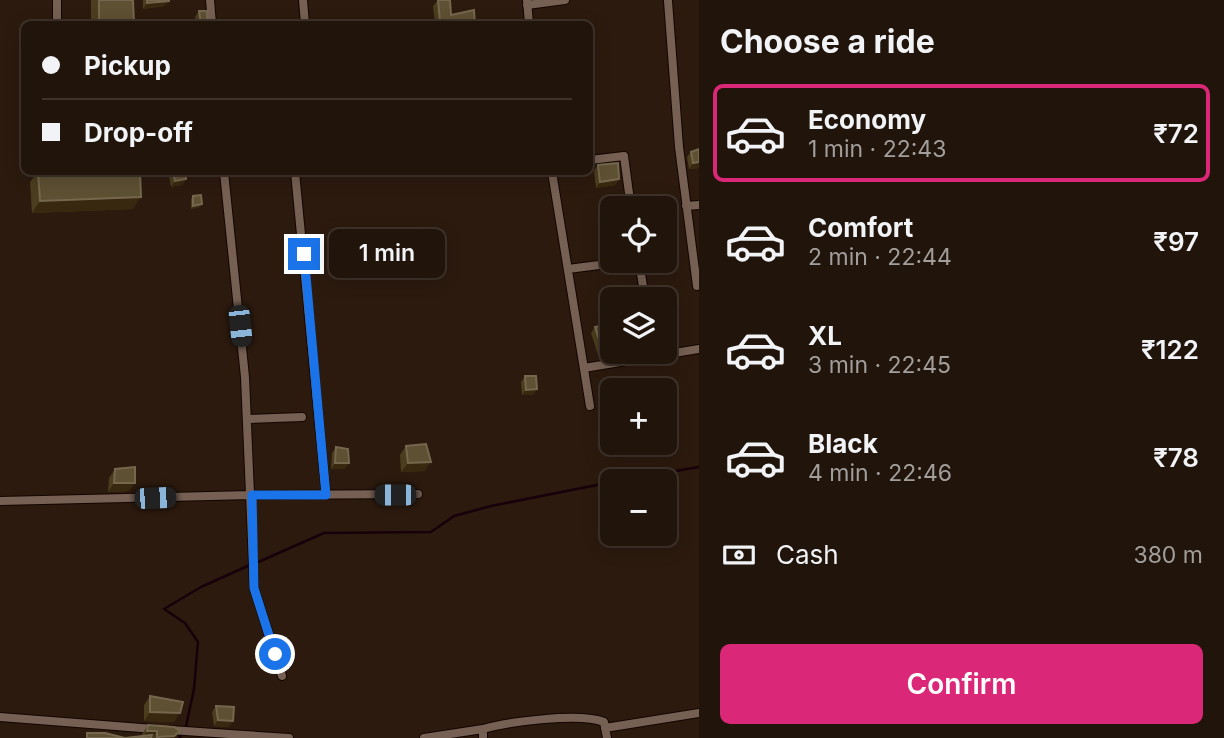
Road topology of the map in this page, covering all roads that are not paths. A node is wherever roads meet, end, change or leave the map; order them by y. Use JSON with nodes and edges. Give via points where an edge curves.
{"nodes":[{"id":1,"x":57,"y":0,"type":"edge"},
{"id":2,"x":210,"y":0,"type":"edge"},
{"id":3,"x":303,"y":0,"type":"edge"},
{"id":4,"x":565,"y":0,"type":"edge"},
{"id":5,"x":669,"y":0,"type":"edge"},
{"id":6,"x":527,"y":2,"type":"edge"},
{"id":7,"x":57,"y":21,"type":"edge"},
{"id":8,"x":212,"y":21,"type":"edge"},
{"id":9,"x":304,"y":21,"type":"edge"},
{"id":10,"x":529,"y":21,"type":"edge"},
{"id":11,"x":593,"y":160,"type":"edge"},
{"id":12,"x":224,"y":175,"type":"edge"},
{"id":13,"x":295,"y":175,"type":"edge"},
{"id":14,"x":552,"y":175,"type":"edge"},
{"id":15,"x":629,"y":196,"type":"edge"},
{"id":16,"x":699,"y":205,"type":"edge"},
{"id":17,"x":687,"y":206,"type":"junction"},
{"id":18,"x":600,"y":265,"type":"edge"},
{"id":19,"x":568,"y":270,"type":"junction"},
{"id":20,"x":699,"y":285,"type":"edge"},
{"id":21,"x":699,"y":349,"type":"edge"},
{"id":22,"x":677,"y":351,"type":"edge"},
{"id":23,"x":604,"y":364,"type":"edge"},
{"id":24,"x":584,"y":368,"type":"junction"},
{"id":25,"x":590,"y":407,"type":"dead end"},
{"id":26,"x":302,"y":417,"type":"dead end"},
{"id":27,"x":248,"y":419,"type":"junction"},
{"id":28,"x":418,"y":494,"type":"dead end"},
{"id":29,"x":252,"y":495,"type":"junction"},
{"id":30,"x":326,"y":495,"type":"junction"},
{"id":31,"x":0,"y":501,"type":"edge"},
{"id":32,"x":282,"y":676,"type":"dead end"},
{"id":33,"x":699,"y":713,"type":"edge"},
{"id":34,"x":0,"y":717,"type":"edge"},
{"id":35,"x":605,"y":728,"type":"junction"},
{"id":36,"x":483,"y":733,"type":"edge"},
{"id":37,"x":289,"y":738,"type":"edge"},
{"id":38,"x":424,"y":738,"type":"edge"},
{"id":39,"x":607,"y":738,"type":"edge"}],
"edges":[{"from":1,"to":7,"type":"street"},
{"from":2,"to":8,"type":"street"},
{"from":3,"to":9,"type":"street"},
{"from":4,"to":6,"type":"street"},
{"from":5,"to":17,"type":"street"},
{"from":6,"to":10,"type":"street"},
{"from":11,"to":15,"type":"street","via":[[624,156]]},
{"from":12,"to":27,"type":"street"},
{"from":13,"to":30,"type":"street"},
{"from":14,"to":19,"type":"street"},
{"from":16,"to":17,"type":"street"},
{"from":17,"to":20,"type":"street"},
{"from":18,"to":19,"type":"street"},
{"from":19,"to":24,"type":"street"},
{"from":21,"to":22,"type":"street"},
{"from":23,"to":24,"type":"street"},
{"from":24,"to":25,"type":"street"},
{"from":26,"to":27,"type":"street"},
{"from":27,"to":29,"type":"street"},
{"from":28,"to":30,"type":"street"},
{"from":29,"to":30,"type":"street"},
{"from":29,"to":31,"type":"street"},
{"from":29,"to":32,"type":"street","via":[[254,588]]},
{"from":33,"to":35,"type":"street"},
{"from":34,"to":37,"type":"street"},
{"from":35,"to":36,"type":"street","via":[[604,722],[592,717],[526,722]]},
{"from":35,"to":39,"type":"street"},
{"from":36,"to":38,"type":"street"}]}
